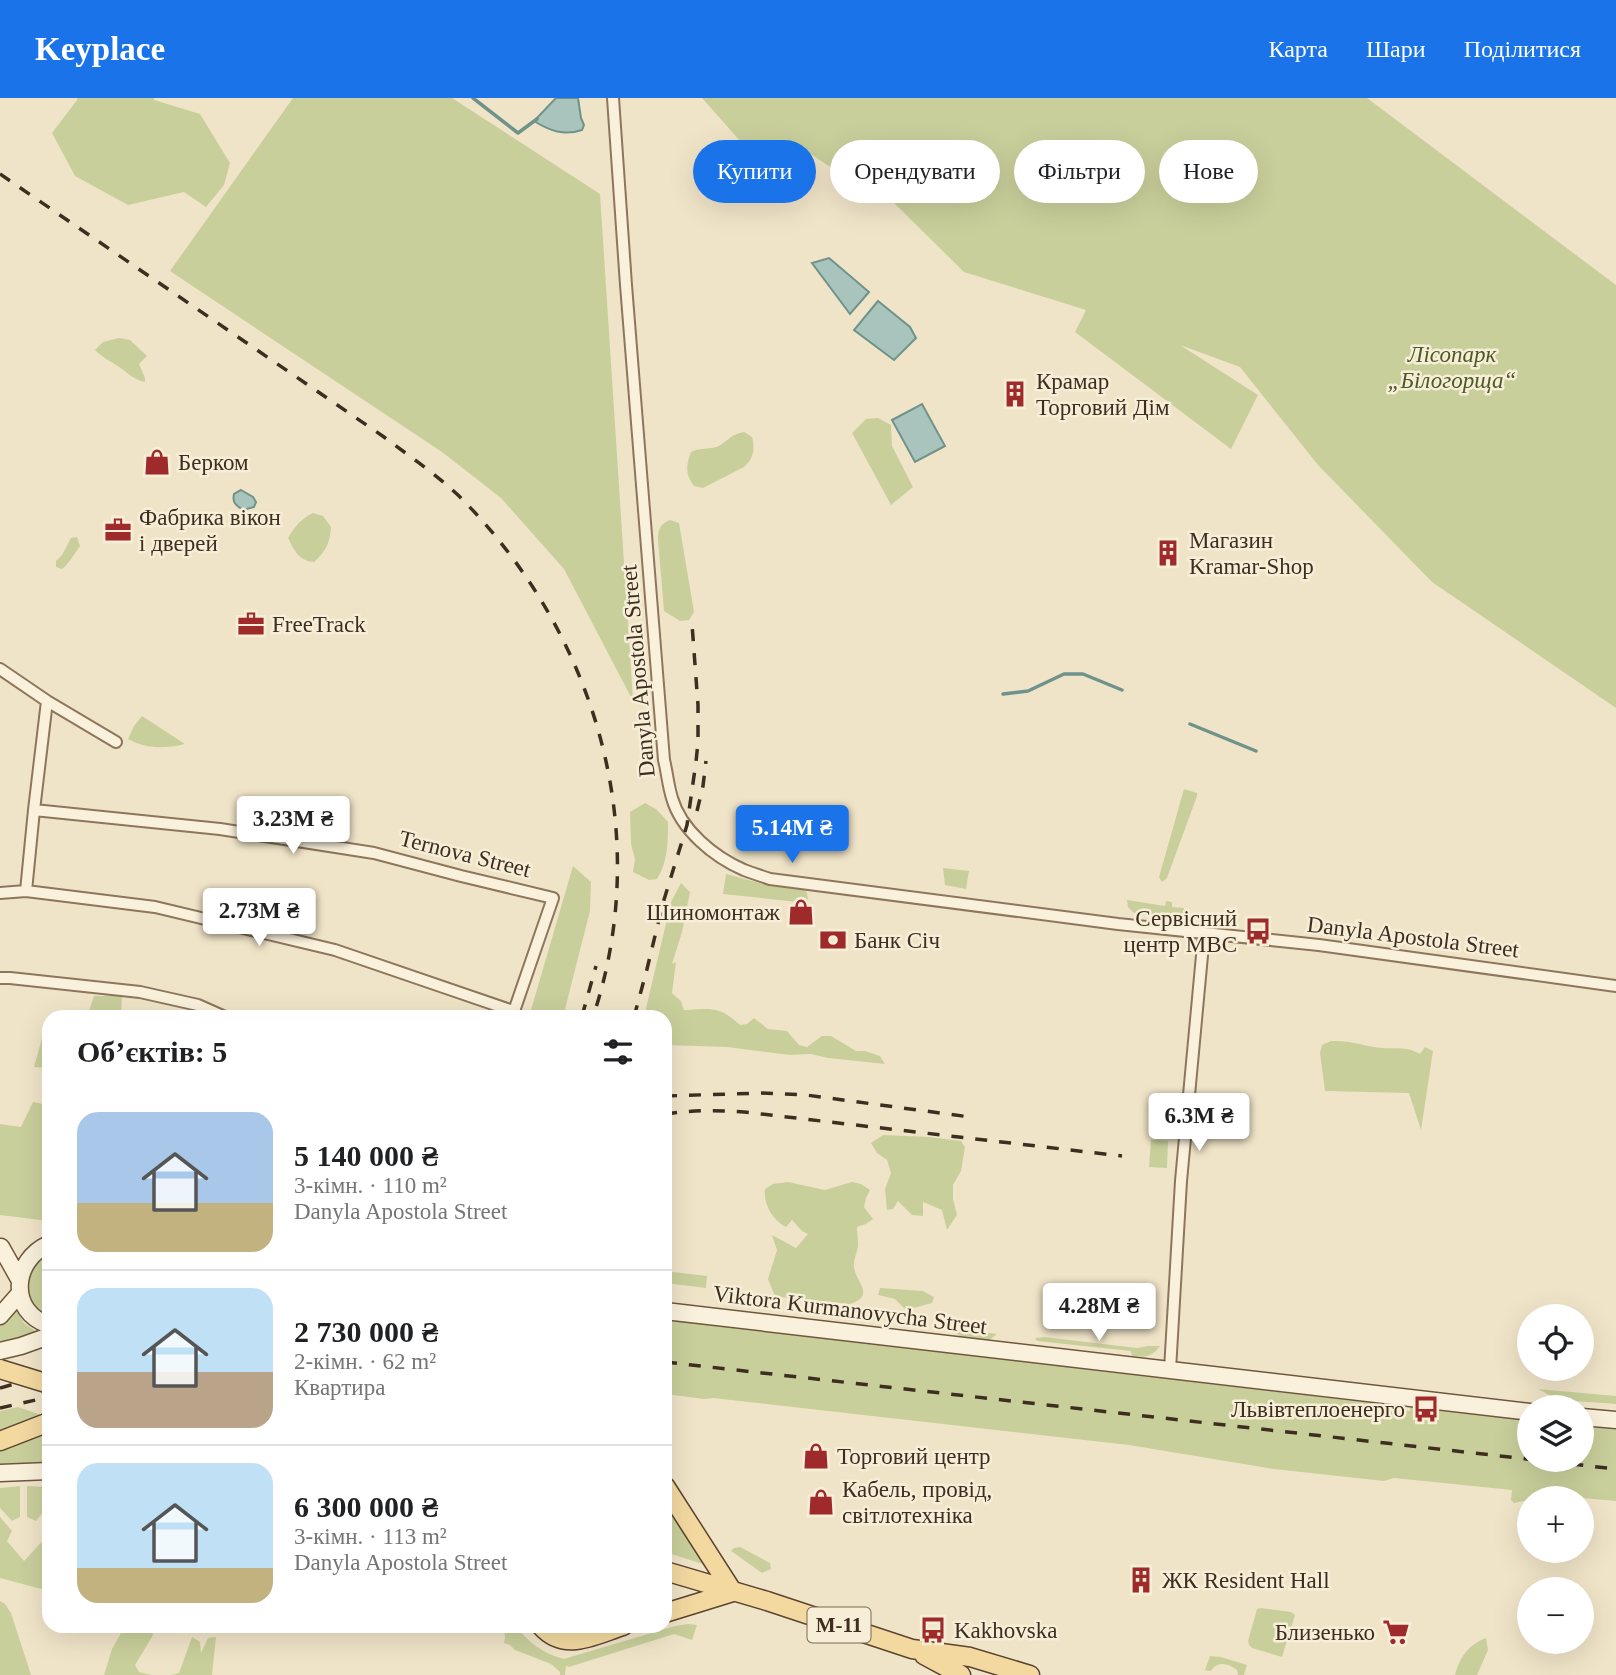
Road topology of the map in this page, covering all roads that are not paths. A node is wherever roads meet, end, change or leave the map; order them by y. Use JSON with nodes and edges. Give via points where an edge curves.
{"nodes":[{"id":1,"x":613,"y":98,"type":"edge"},
{"id":2,"x":0,"y":669,"type":"edge"},
{"id":3,"x":47,"y":701,"type":"junction"},
{"id":4,"x":116,"y":742,"type":"dead end"},
{"id":5,"x":34,"y":810,"type":"junction"},
{"id":6,"x":26,"y":891,"type":"junction"},
{"id":7,"x":0,"y":893,"type":"edge"},
{"id":8,"x":1204,"y":934,"type":"junction"},
{"id":9,"x":0,"y":978,"type":"edge"},
{"id":10,"x":1616,"y":986,"type":"edge"},
{"id":11,"x":209,"y":1010,"type":"edge"},
{"id":12,"x":501,"y":1010,"type":"edge"},
{"id":13,"x":513,"y":1010,"type":"edge"},
{"id":14,"x":0,"y":1246,"type":"edge"},
{"id":15,"x":42,"y":1247,"type":"edge"},
{"id":16,"x":42,"y":1248,"type":"edge"},
{"id":17,"x":20,"y":1286,"type":"junction"},
{"id":18,"x":672,"y":1312,"type":"edge"},
{"id":19,"x":0,"y":1316,"type":"edge"},
{"id":20,"x":42,"y":1322,"type":"edge"},
{"id":21,"x":42,"y":1338,"type":"edge"},
{"id":22,"x":0,"y":1351,"type":"edge"},
{"id":23,"x":0,"y":1369,"type":"edge"},
{"id":24,"x":1170,"y":1370,"type":"junction"},
{"id":25,"x":42,"y":1382,"type":"edge"},
{"id":26,"x":1517,"y":1410,"type":"edge"},
{"id":27,"x":1594,"y":1418,"type":"edge"},
{"id":28,"x":1616,"y":1420,"type":"edge"},
{"id":29,"x":42,"y":1425,"type":"edge"},
{"id":30,"x":0,"y":1441,"type":"edge"},
{"id":31,"x":42,"y":1471,"type":"edge"},
{"id":32,"x":0,"y":1473,"type":"edge"},
{"id":33,"x":672,"y":1497,"type":"edge"},
{"id":34,"x":672,"y":1573,"type":"edge"},
{"id":35,"x":733,"y":1592,"type":"junction"},
{"id":36,"x":672,"y":1611,"type":"edge"},
{"id":37,"x":547,"y":1633,"type":"edge"},
{"id":38,"x":589,"y":1633,"type":"edge"},
{"id":39,"x":912,"y":1648,"type":"junction"},
{"id":40,"x":1023,"y":1674,"type":"edge"},
{"id":41,"x":961,"y":1675,"type":"edge"}],
"edges":[{"from":1,"to":8,"type":"street","name":"Danyla Apostola Street","via":[[664,760],[672,799],[692,832],[716,855],[770,879]]},
{"from":2,"to":3,"type":"street"},
{"from":3,"to":4,"type":"street"},
{"from":3,"to":5,"type":"street"},
{"from":5,"to":6,"type":"street"},
{"from":5,"to":13,"type":"street","name":"Ternova Street","via":[[220,829],[374,853],[553,898]]},
{"from":6,"to":7,"type":"street"},
{"from":6,"to":12,"type":"street","via":[[155,907],[335,950]]},
{"from":8,"to":10,"type":"street","name":"Danyla Apostola Street"},
{"from":8,"to":24,"type":"street","via":[[1181,1181]]},
{"from":9,"to":11,"type":"street","via":[[140,992]]},
{"from":14,"to":15,"type":"street"},
{"from":14,"to":17,"type":"street"},
{"from":16,"to":17,"type":"street","via":[[22,1268]]},
{"from":17,"to":19,"type":"street"},
{"from":17,"to":20,"type":"street","via":[[24,1305]]},
{"from":18,"to":24,"type":"street","name":"Viktora Kurmanovycha Street"},
{"from":21,"to":22,"type":"street"},
{"from":23,"to":25,"type":"main road","bridge":true},
{"from":24,"to":26,"type":"street","name":"Viktora Kurmanovycha Street"},
{"from":27,"to":28,"type":"street"},
{"from":29,"to":30,"type":"main road"},
{"from":31,"to":32,"type":"street"},
{"from":33,"to":35,"type":"main road"},
{"from":34,"to":35,"type":"main road","number":"М-11"},
{"from":35,"to":36,"type":"main road"},
{"from":35,"to":39,"type":"main road","number":"М-11"},
{"from":37,"to":38,"type":"main road","via":[[567,1642]]},
{"from":39,"to":40,"type":"main road","number":"М-11","via":[[970,1657]]},
{"from":39,"to":41,"type":"main road","number":"М-11"}]}
